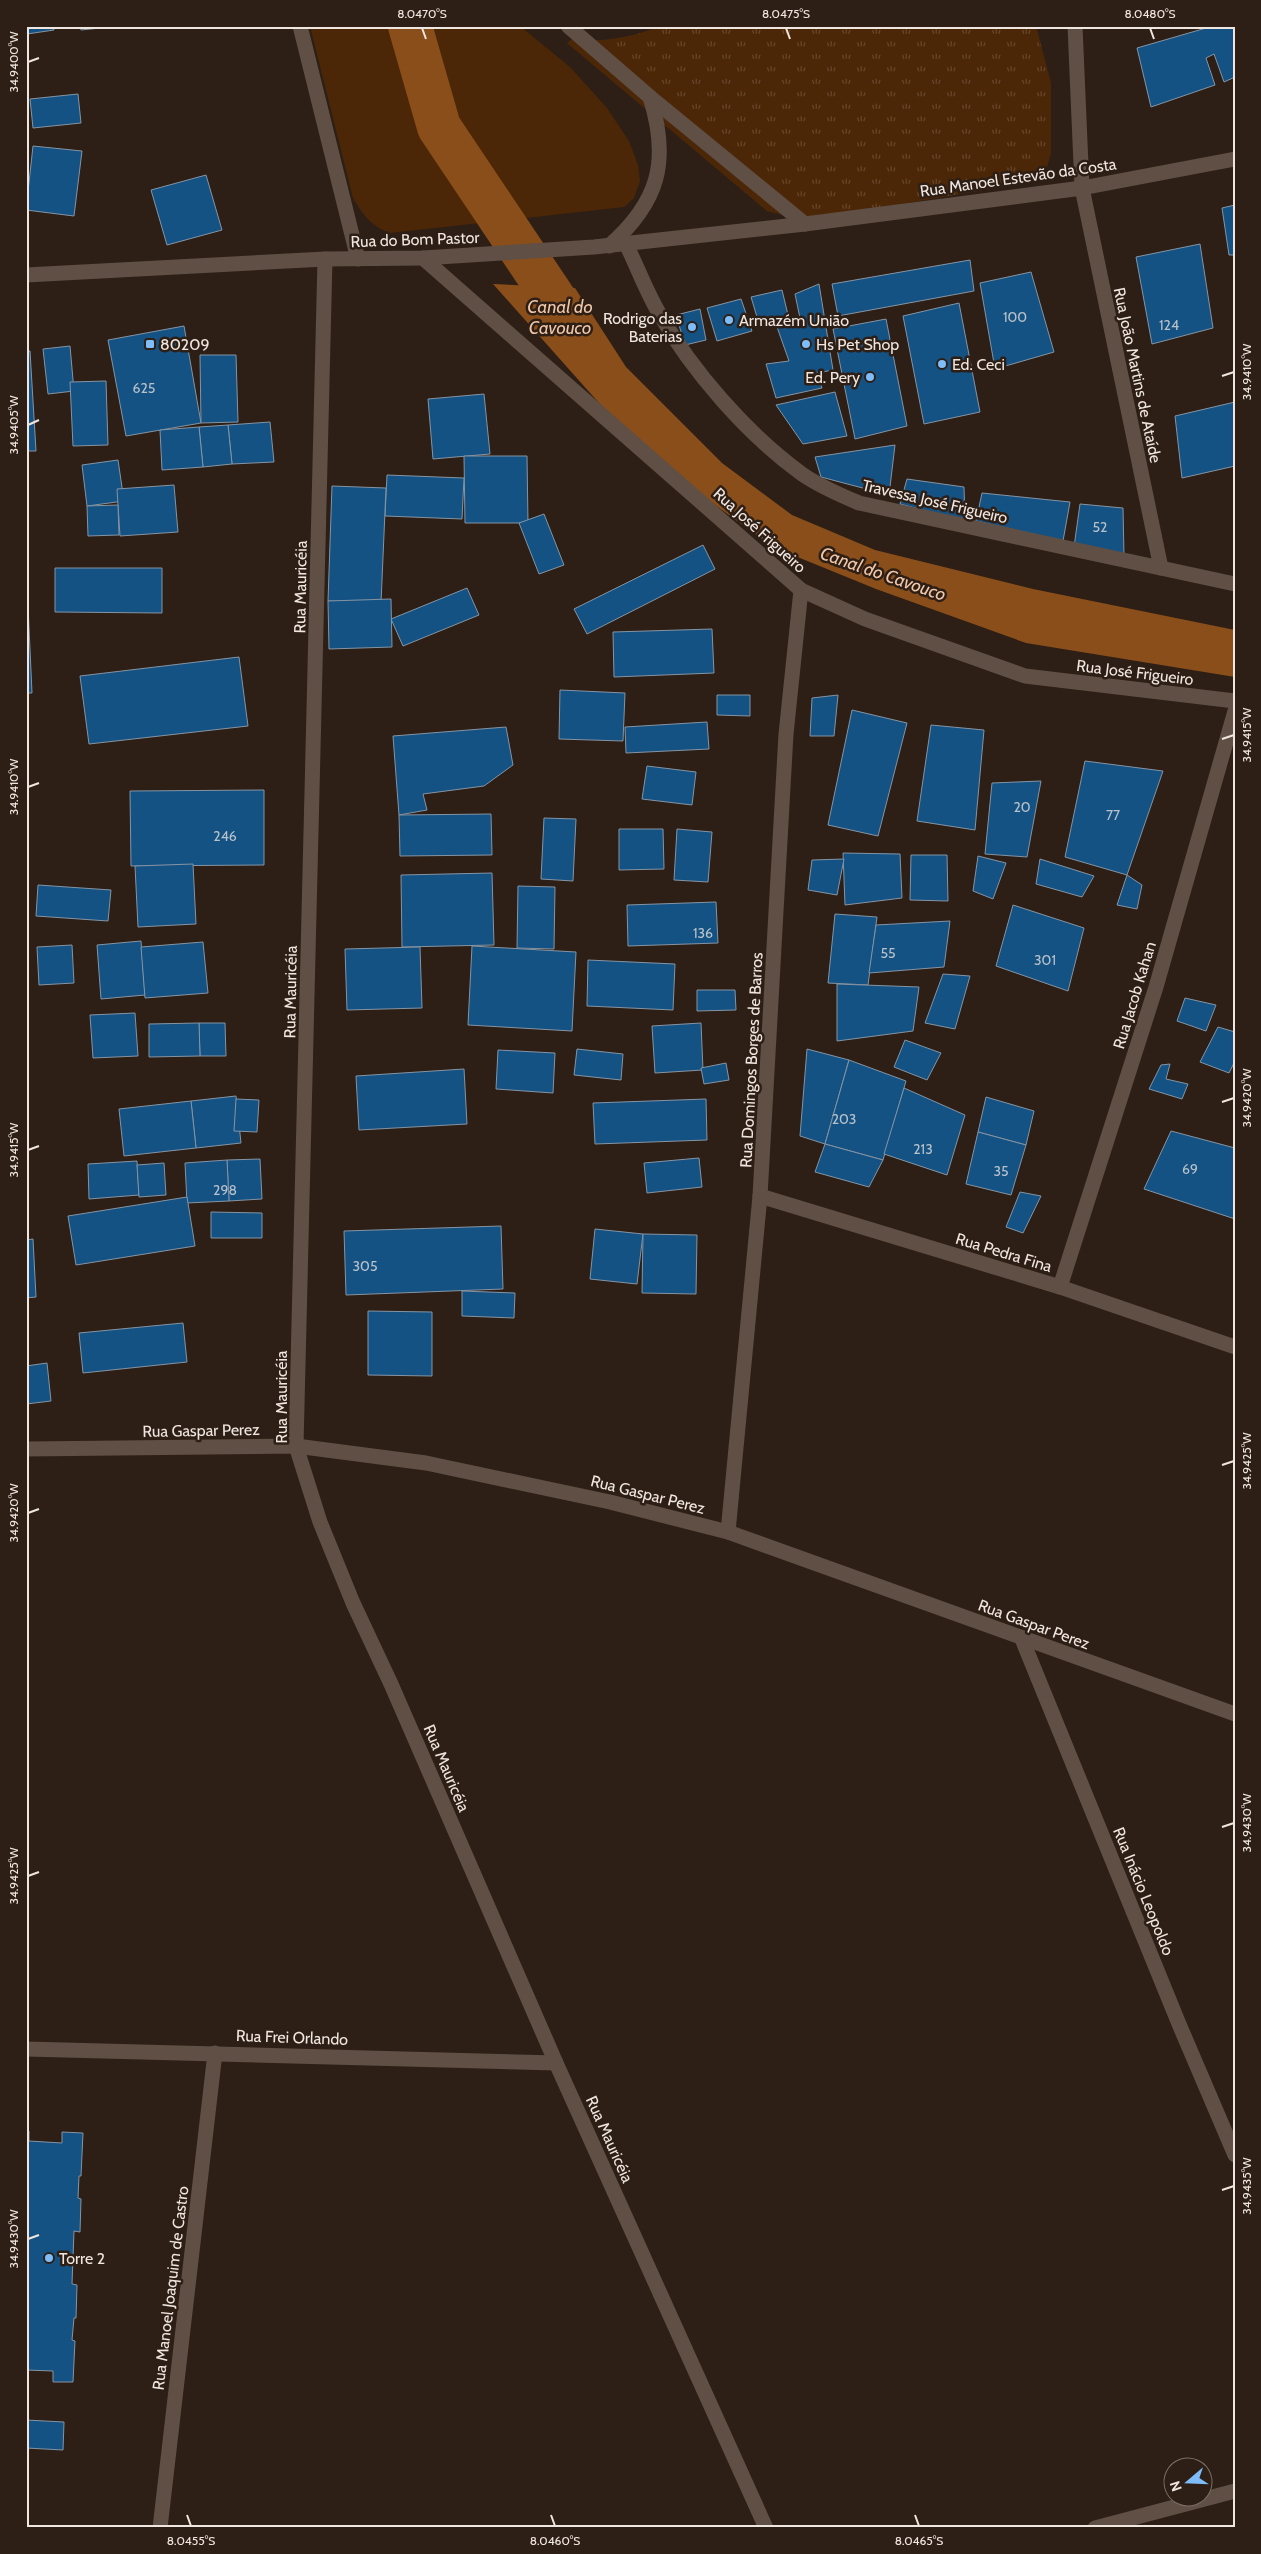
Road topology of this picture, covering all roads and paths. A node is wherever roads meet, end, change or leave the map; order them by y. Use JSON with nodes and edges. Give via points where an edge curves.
{"nodes":[{"id":1,"x":300,"y":26,"type":"edge"},
{"id":2,"x":568,"y":26,"type":"edge"},
{"id":3,"x":1077,"y":27,"type":"edge"},
{"id":4,"x":650,"y":97,"type":"junction"},
{"id":5,"x":1235,"y":159,"type":"edge"},
{"id":6,"x":1082,"y":188,"type":"junction"},
{"id":7,"x":805,"y":224,"type":"junction"},
{"id":8,"x":626,"y":244,"type":"junction"},
{"id":9,"x":601,"y":246,"type":"junction"},
{"id":10,"x":423,"y":258,"type":"junction"},
{"id":11,"x":325,"y":259,"type":"junction"},
{"id":12,"x":358,"y":259,"type":"junction"},
{"id":13,"x":26,"y":275,"type":"edge"},
{"id":14,"x":1161,"y":568,"type":"junction"},
{"id":15,"x":1235,"y":584,"type":"edge"},
{"id":16,"x":801,"y":590,"type":"junction"},
{"id":17,"x":1235,"y":701,"type":"edge"},
{"id":18,"x":1235,"y":711,"type":"edge"},
{"id":19,"x":760,"y":1196,"type":"junction"},
{"id":20,"x":1060,"y":1287,"type":"junction"},
{"id":21,"x":1235,"y":1347,"type":"edge"},
{"id":22,"x":296,"y":1446,"type":"junction"},
{"id":23,"x":26,"y":1449,"type":"edge"},
{"id":24,"x":728,"y":1532,"type":"junction"},
{"id":25,"x":1022,"y":1639,"type":"junction"},
{"id":26,"x":1235,"y":1714,"type":"edge"},
{"id":27,"x":26,"y":2049,"type":"edge"},
{"id":28,"x":215,"y":2053,"type":"junction"},
{"id":29,"x":556,"y":2062,"type":"junction"},
{"id":30,"x":1235,"y":2155,"type":"edge"},
{"id":31,"x":1235,"y":2491,"type":"edge"},
{"id":32,"x":160,"y":2528,"type":"edge"},
{"id":33,"x":766,"y":2528,"type":"edge"},
{"id":34,"x":1095,"y":2528,"type":"edge"}],
"edges":[{"from":1,"to":12,"type":"street"},
{"from":2,"to":4,"type":"street"},
{"from":3,"to":6,"type":"street","name":"Rua João Martins de Ataíde"},
{"from":4,"to":7,"type":"street"},
{"from":4,"to":9,"type":"street","via":[[658,123],[661,151],[656,179],[646,204],[629,228]]},
{"from":5,"to":6,"type":"street","name":"Rua Manoel Estevão da Costa"},
{"from":6,"to":7,"type":"street","name":"Rua Manoel Estevão da Costa"},
{"from":6,"to":14,"type":"street","name":"Rua João Martins de Ataíde"},
{"from":7,"to":8,"type":"street","name":"Rua do Bom Pastor"},
{"from":8,"to":9,"type":"street","name":"Rua do Bom Pastor"},
{"from":8,"to":14,"type":"street","name":"Travessa José Frigueiro","via":[[659,312],[694,365],[743,422],[802,474],[859,503]]},
{"from":9,"to":10,"type":"street","name":"Rua do Bom Pastor"},
{"from":10,"to":12,"type":"street","name":"Rua do Bom Pastor"},
{"from":10,"to":16,"type":"street","name":"Rua José Frigueiro"},
{"from":11,"to":12,"type":"street","name":"Rua do Bom Pastor"},
{"from":11,"to":13,"type":"street","name":"Rua do Bom Pastor"},
{"from":11,"to":22,"type":"street","name":"Rua Mauricéia"},
{"from":14,"to":15,"type":"street","name":"Travessa José Frigueiro"},
{"from":16,"to":17,"type":"street","name":"Rua José Frigueiro","via":[[865,619],[1025,676]]},
{"from":16,"to":19,"type":"street","name":"Rua Domingos Borges de Barros","via":[[786,734]]},
{"from":18,"to":20,"type":"street","name":"Rua Jacob Kahan","via":[[1156,987]]},
{"from":19,"to":20,"type":"street","name":"Rua Pedra Fina"},
{"from":19,"to":24,"type":"street","name":"Rua Domingos Borges de Barros"},
{"from":20,"to":21,"type":"street","name":"Rua Pedra Fina"},
{"from":22,"to":23,"type":"street","name":"Rua Gaspar Perez"},
{"from":22,"to":24,"type":"street","name":"Rua Gaspar Perez","via":[[426,1463],[610,1502]]},
{"from":22,"to":29,"type":"street","name":"Rua Mauricéia","via":[[320,1522],[350,1594]]},
{"from":24,"to":25,"type":"street","name":"Rua Gaspar Perez"},
{"from":25,"to":26,"type":"street","name":"Rua Gaspar Perez"},
{"from":25,"to":30,"type":"street","name":"Rua Inácio Leopoldo"},
{"from":27,"to":28,"type":"street","name":"Rua Frei Orlando"},
{"from":28,"to":29,"type":"street","name":"Rua Frei Orlando"},
{"from":28,"to":32,"type":"street","name":"Rua Manoel Joaquim de Castro"},
{"from":29,"to":33,"type":"street","name":"Rua Mauricéia"},
{"from":31,"to":34,"type":"street"}]}
